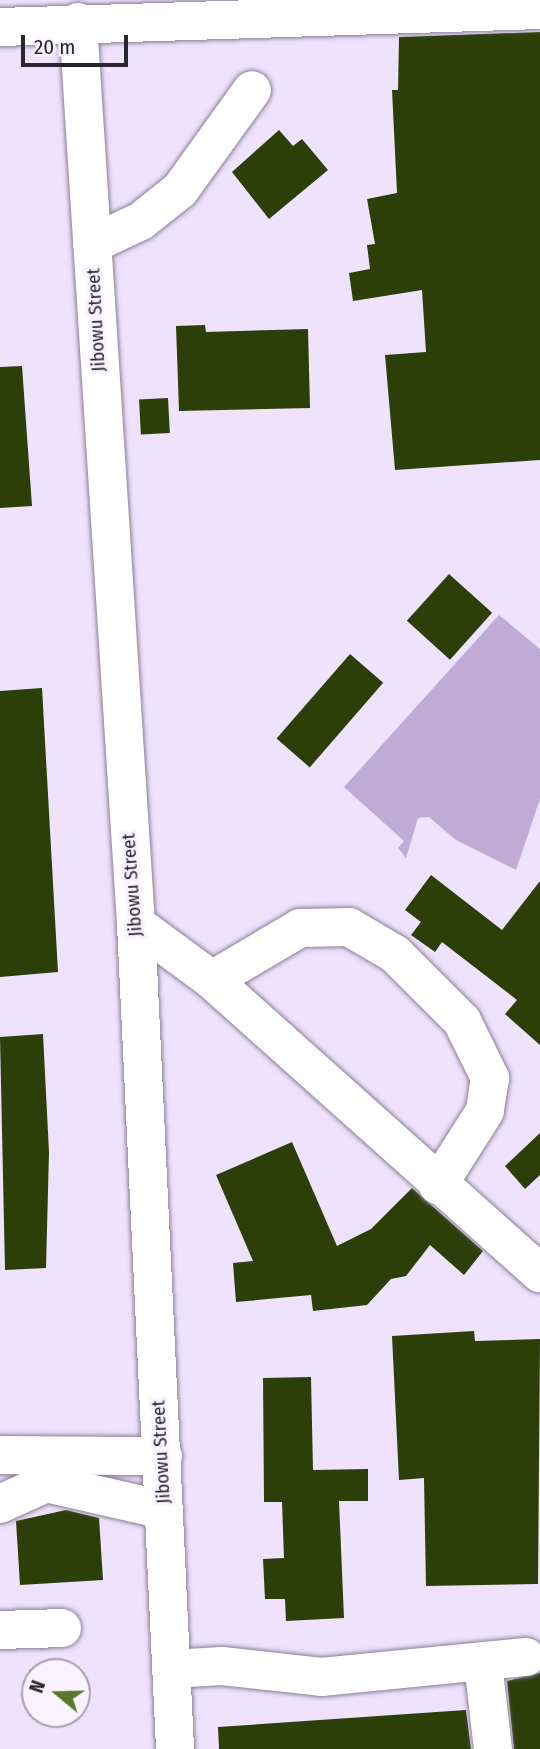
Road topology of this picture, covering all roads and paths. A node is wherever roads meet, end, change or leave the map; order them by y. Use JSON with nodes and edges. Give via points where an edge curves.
{"nodes":[{"id":1,"x":540,"y":10,"type":"edge"},
{"id":2,"x":78,"y":22,"type":"junction"},
{"id":3,"x":0,"y":27,"type":"edge"},
{"id":4,"x":252,"y":90,"type":"dead end"},
{"id":5,"x":92,"y":244,"type":"junction"},
{"id":6,"x":136,"y":924,"type":"junction"},
{"id":7,"x":212,"y":980,"type":"junction"},
{"id":8,"x":438,"y":1185,"type":"junction"},
{"id":9,"x":540,"y":1273,"type":"edge"},
{"id":10,"x":0,"y":1455,"type":"edge"},
{"id":11,"x":163,"y":1456,"type":"junction"},
{"id":12,"x":0,"y":1504,"type":"edge"},
{"id":13,"x":164,"y":1510,"type":"junction"},
{"id":14,"x":62,"y":1628,"type":"dead end"},
{"id":15,"x":0,"y":1630,"type":"edge"},
{"id":16,"x":526,"y":1657,"type":"dead end"},
{"id":17,"x":483,"y":1663,"type":"junction"},
{"id":18,"x":171,"y":1670,"type":"junction"},
{"id":19,"x":175,"y":1749,"type":"edge"},
{"id":20,"x":493,"y":1749,"type":"edge"}],
"edges":[{"from":1,"to":2,"type":"street"},
{"from":2,"to":3,"type":"street"},
{"from":2,"to":5,"type":"street","name":"Jibowu Street"},
{"from":4,"to":5,"type":"street","via":[[180,190],[141,220]]},
{"from":5,"to":6,"type":"street","name":"Jibowu Street"},
{"from":6,"to":7,"type":"street"},
{"from":6,"to":11,"type":"street","name":"Jibowu Street","via":[[142,1139]]},
{"from":7,"to":8,"type":"street"},
{"from":7,"to":8,"type":"street","via":[[300,928],[349,927],[395,954],[462,1021],[490,1078],[485,1111]]},
{"from":8,"to":9,"type":"street"},
{"from":10,"to":11,"type":"street"},
{"from":11,"to":13,"type":"street","name":"Jibowu Street"},
{"from":12,"to":13,"type":"street","via":[[46,1483]]},
{"from":13,"to":18,"type":"street","name":"Jibowu Street"},
{"from":14,"to":15,"type":"street"},
{"from":16,"to":17,"type":"street"},
{"from":17,"to":18,"type":"street","via":[[321,1677],[222,1666]]},
{"from":17,"to":20,"type":"street"},
{"from":18,"to":19,"type":"street","name":"Jibowu Street"}]}
